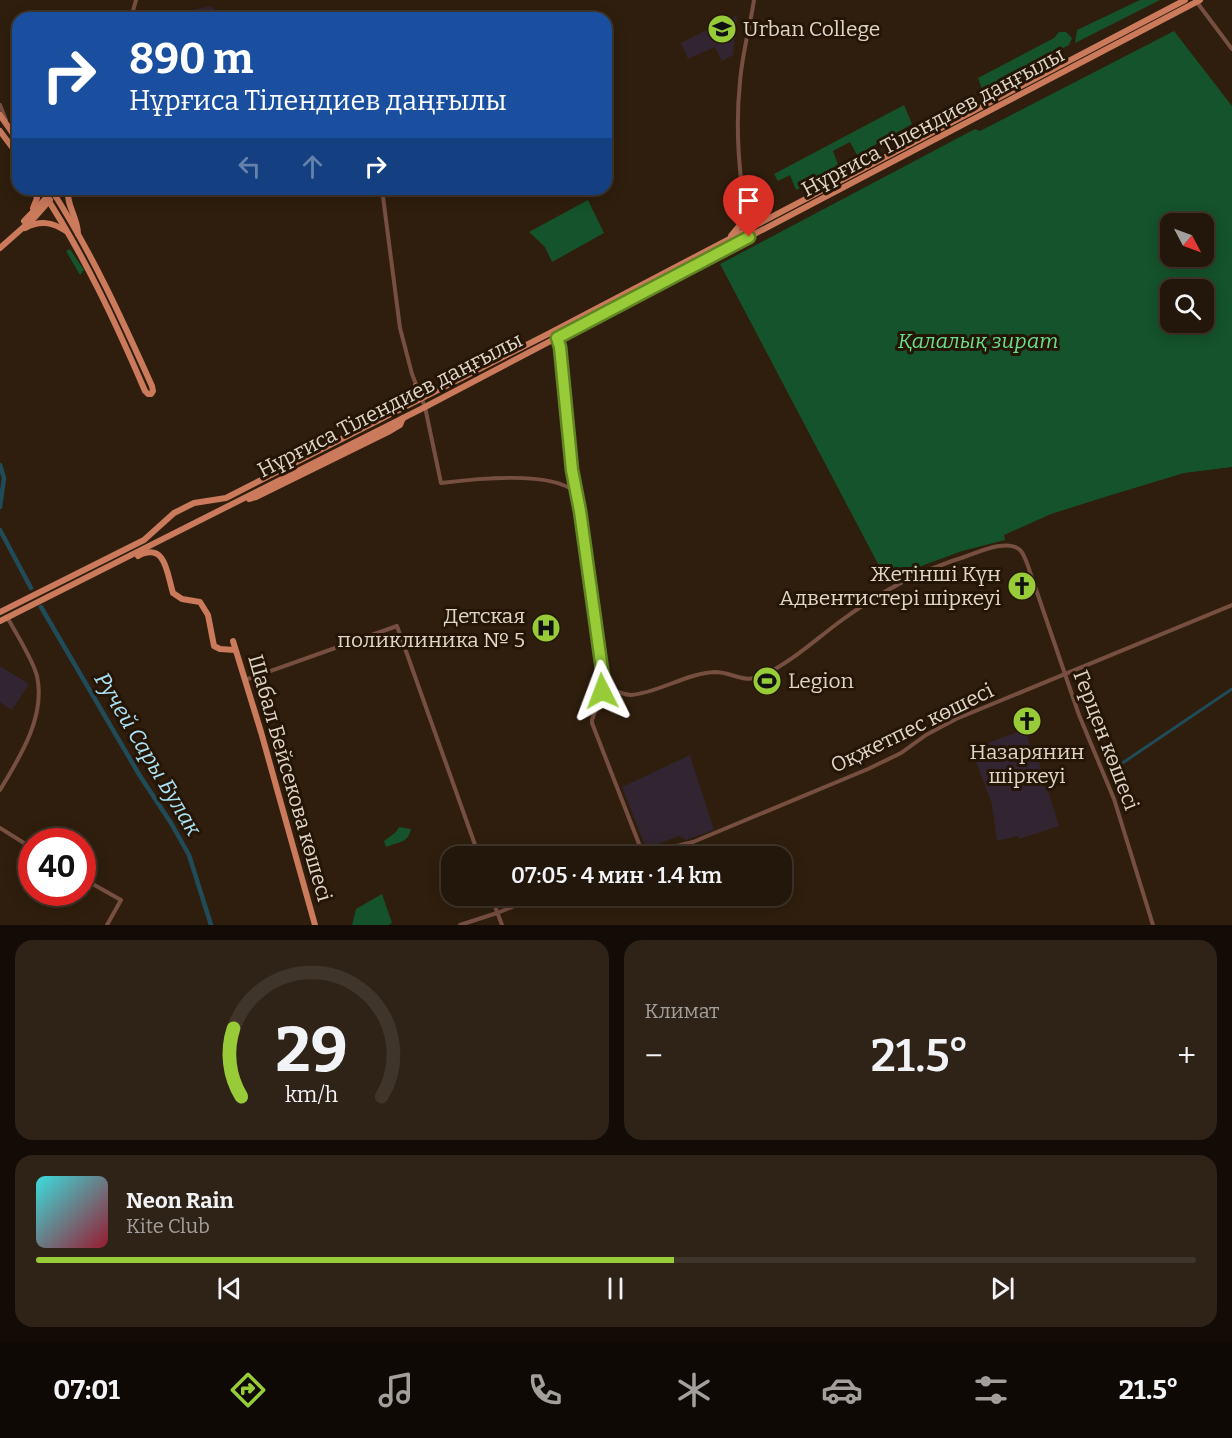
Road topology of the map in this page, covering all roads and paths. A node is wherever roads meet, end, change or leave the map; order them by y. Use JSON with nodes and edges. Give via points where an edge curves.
{"nodes":[{"id":1,"x":754,"y":0,"type":"edge"},
{"id":2,"x":1183,"y":1,"type":"edge"},
{"id":3,"x":1197,"y":1,"type":"edge"},
{"id":4,"x":1232,"y":49,"type":"edge"},
{"id":5,"x":0,"y":105,"type":"edge"},
{"id":6,"x":0,"y":115,"type":"edge"},
{"id":7,"x":7,"y":124,"type":"junction"},
{"id":8,"x":0,"y":131,"type":"edge"},
{"id":9,"x":12,"y":132,"type":"edge"},
{"id":10,"x":12,"y":147,"type":"edge"},
{"id":11,"x":35,"y":195,"type":"edge"},
{"id":12,"x":45,"y":195,"type":"edge"},
{"id":13,"x":51,"y":195,"type":"edge"},
{"id":14,"x":57,"y":195,"type":"edge"},
{"id":15,"x":68,"y":195,"type":"edge"},
{"id":16,"x":383,"y":195,"type":"edge"},
{"id":17,"x":48,"y":199,"type":"junction"},
{"id":18,"x":743,"y":204,"type":"junction"},
{"id":19,"x":28,"y":217,"type":"junction"},
{"id":20,"x":749,"y":229,"type":"junction"},
{"id":21,"x":20,"y":231,"type":"junction"},
{"id":22,"x":68,"y":232,"type":"junction"},
{"id":23,"x":78,"y":234,"type":"junction"},
{"id":24,"x":724,"y":242,"type":"junction"},
{"id":25,"x":0,"y":243,"type":"edge"},
{"id":26,"x":0,"y":248,"type":"edge"},
{"id":27,"x":556,"y":334,"type":"junction"},
{"id":28,"x":416,"y":386,"type":"junction"},
{"id":29,"x":422,"y":399,"type":"junction"},
{"id":30,"x":425,"y":407,"type":"junction"},
{"id":31,"x":401,"y":410,"type":"junction"},
{"id":32,"x":404,"y":418,"type":"junction"},
{"id":33,"x":381,"y":435,"type":"junction"},
{"id":34,"x":367,"y":436,"type":"junction"},
{"id":35,"x":314,"y":454,"type":"junction"},
{"id":36,"x":316,"y":462,"type":"junction"},
{"id":37,"x":576,"y":492,"type":"junction"},
{"id":38,"x":240,"y":500,"type":"junction"},
{"id":39,"x":227,"y":502,"type":"junction"},
{"id":40,"x":110,"y":566,"type":"junction"},
{"id":41,"x":62,"y":586,"type":"junction"},
{"id":42,"x":1232,"y":605,"type":"edge"},
{"id":43,"x":4,"y":613,"type":"edge"},
{"id":44,"x":0,"y":621,"type":"edge"},
{"id":45,"x":232,"y":641,"type":"dead end"},
{"id":46,"x":235,"y":650,"type":"junction"},
{"id":47,"x":1065,"y":675,"type":"junction"},
{"id":48,"x":603,"y":677,"type":"junction"},
{"id":49,"x":245,"y":681,"type":"junction"},
{"id":50,"x":0,"y":790,"type":"edge"},
{"id":51,"x":0,"y":828,"type":"edge"},
{"id":52,"x":18,"y":839,"type":"edge"},
{"id":53,"x":475,"y":846,"type":"edge"},
{"id":54,"x":640,"y":846,"type":"edge"},
{"id":55,"x":676,"y":846,"type":"edge"},
{"id":56,"x":96,"y":886,"type":"edge"},
{"id":57,"x":495,"y":906,"type":"edge"},
{"id":58,"x":515,"y":906,"type":"edge"},
{"id":59,"x":497,"y":913,"type":"junction"},
{"id":60,"x":106,"y":925,"type":"edge"},
{"id":61,"x":315,"y":925,"type":"edge"},
{"id":62,"x":460,"y":925,"type":"edge"},
{"id":63,"x":502,"y":925,"type":"edge"},
{"id":64,"x":1153,"y":925,"type":"edge"}],
"edges":[{"from":1,"to":18,"type":"street","via":[[739,89]]},
{"from":2,"to":20,"type":"main road","name":"Нұрғиса Тілендиев даңғылы"},
{"from":3,"to":4,"type":"street"},
{"from":3,"to":27,"type":"main road","name":"Нұрғиса Тілендиев даңғылы"},
{"from":5,"to":7,"type":"street"},
{"from":6,"to":7,"type":"main road"},
{"from":7,"to":9,"type":"main road"},
{"from":8,"to":10,"type":"main road"},
{"from":11,"to":19,"type":"main road","via":[[36,203]]},
{"from":12,"to":17,"type":"main road"},
{"from":13,"to":17,"type":"main road"},
{"from":14,"to":23,"type":"main road"},
{"from":15,"to":23,"type":"main road"},
{"from":16,"to":28,"type":"street","via":[[400,328]]},
{"from":17,"to":19,"type":"main road"},
{"from":17,"to":21,"type":"main road"},
{"from":17,"to":22,"type":"main road"},
{"from":18,"to":20,"type":"street"},
{"from":18,"to":24,"type":"main road","via":[[738,230]]},
{"from":19,"to":25,"type":"main road"},
{"from":20,"to":24,"type":"main road","name":"Нұрғиса Тілендиев даңғылы"},
{"from":21,"to":22,"type":"main road","via":[[48,222]]},
{"from":21,"to":26,"type":"main road"},
{"from":22,"to":23,"type":"main road","via":[[149,395],[153,391],[117,307]]},
{"from":24,"to":27,"type":"main road","name":"Нұрғиса Тілендиев даңғылы"},
{"from":27,"to":29,"type":"main road","name":"Нұрғиса Тілендиев даңғылы"},
{"from":27,"to":30,"type":"main road","name":"Нұрғиса Тілендиев даңғылы"},
{"from":27,"to":37,"type":"street"},
{"from":28,"to":29,"type":"street"},
{"from":28,"to":31,"type":"main road","via":[[414,398]]},
{"from":29,"to":30,"type":"street"},
{"from":29,"to":31,"type":"main road","name":"Нұрғиса Тілендиев даңғылы"},
{"from":30,"to":32,"type":"main road","name":"Нұрғиса Тілендиев даңғылы"},
{"from":30,"to":37,"type":"street","via":[[441,483],[532,479],[567,486]]},
{"from":31,"to":35,"type":"main road","name":"Нұрғиса Тілендиев даңғылы"},
{"from":32,"to":33,"type":"main road","via":[[400,425]]},
{"from":32,"to":34,"type":"main road","name":"Нұрғиса Тілендиев даңғылы"},
{"from":33,"to":34,"type":"main road"},
{"from":33,"to":38,"type":"main road","via":[[256,497]]},
{"from":34,"to":36,"type":"main road","name":"Нұрғиса Тілендиев даңғылы"},
{"from":35,"to":36,"type":"main road"},
{"from":35,"to":39,"type":"main road","name":"Нұрғиса Тілендиев даңғылы"},
{"from":36,"to":38,"type":"main road","name":"Нұрғиса Тілендиев даңғылы"},
{"from":37,"to":48,"type":"street"},
{"from":38,"to":39,"type":"main road","name":"Нұрғиса Тілендиев даңғылы"},
{"from":39,"to":40,"type":"main road","name":"Нұрғиса Тілендиев даңғылы"},
{"from":39,"to":41,"type":"main road","name":"Нұрғиса Тілендиев даңғылы","via":[[194,503],[174,513],[144,540]]},
{"from":40,"to":41,"type":"main road","name":"Нұрғиса Тілендиев даңғылы"},
{"from":40,"to":46,"type":"main road","via":[[116,567],[150,551],[159,554],[173,593],[197,601],[206,609],[214,646]]},
{"from":41,"to":43,"type":"main road","name":"Нұрғиса Тілендиев даңғылы"},
{"from":42,"to":47,"type":"street","name":"Оқжетпес көшесі"},
{"from":43,"to":44,"type":"main road","name":"Нұрғиса Тілендиев даңғылы"},
{"from":43,"to":50,"type":"street","via":[[35,671],[39,690],[27,743]]},
{"from":45,"to":46,"type":"main road","name":"Шабал Бейсекова көшесі"},
{"from":46,"to":49,"type":"main road","name":"Шабал Бейсекова көшесі"},
{"from":47,"to":48,"type":"street","name":"Герцен көшесі","via":[[1028,566],[1019,549],[1010,545],[926,569],[880,593],[799,655],[761,676],[746,679],[714,672],[631,695],[617,692]]},
{"from":47,"to":55,"type":"street","name":"Оқжетпес көшесі","via":[[945,724],[868,769]]},
{"from":47,"to":64,"type":"street","name":"Герцен көшесі","via":[[1110,788]]},
{"from":48,"to":54,"type":"street","via":[[592,723]]},
{"from":49,"to":53,"type":"street","via":[[397,626]]},
{"from":49,"to":61,"type":"main road","name":"Шабал Бейсекова көшесі"},
{"from":51,"to":52,"type":"street"},
{"from":56,"to":60,"type":"street","via":[[121,900]]},
{"from":57,"to":59,"type":"street"},
{"from":58,"to":59,"type":"street"},
{"from":59,"to":62,"type":"street"},
{"from":59,"to":63,"type":"street"}]}
